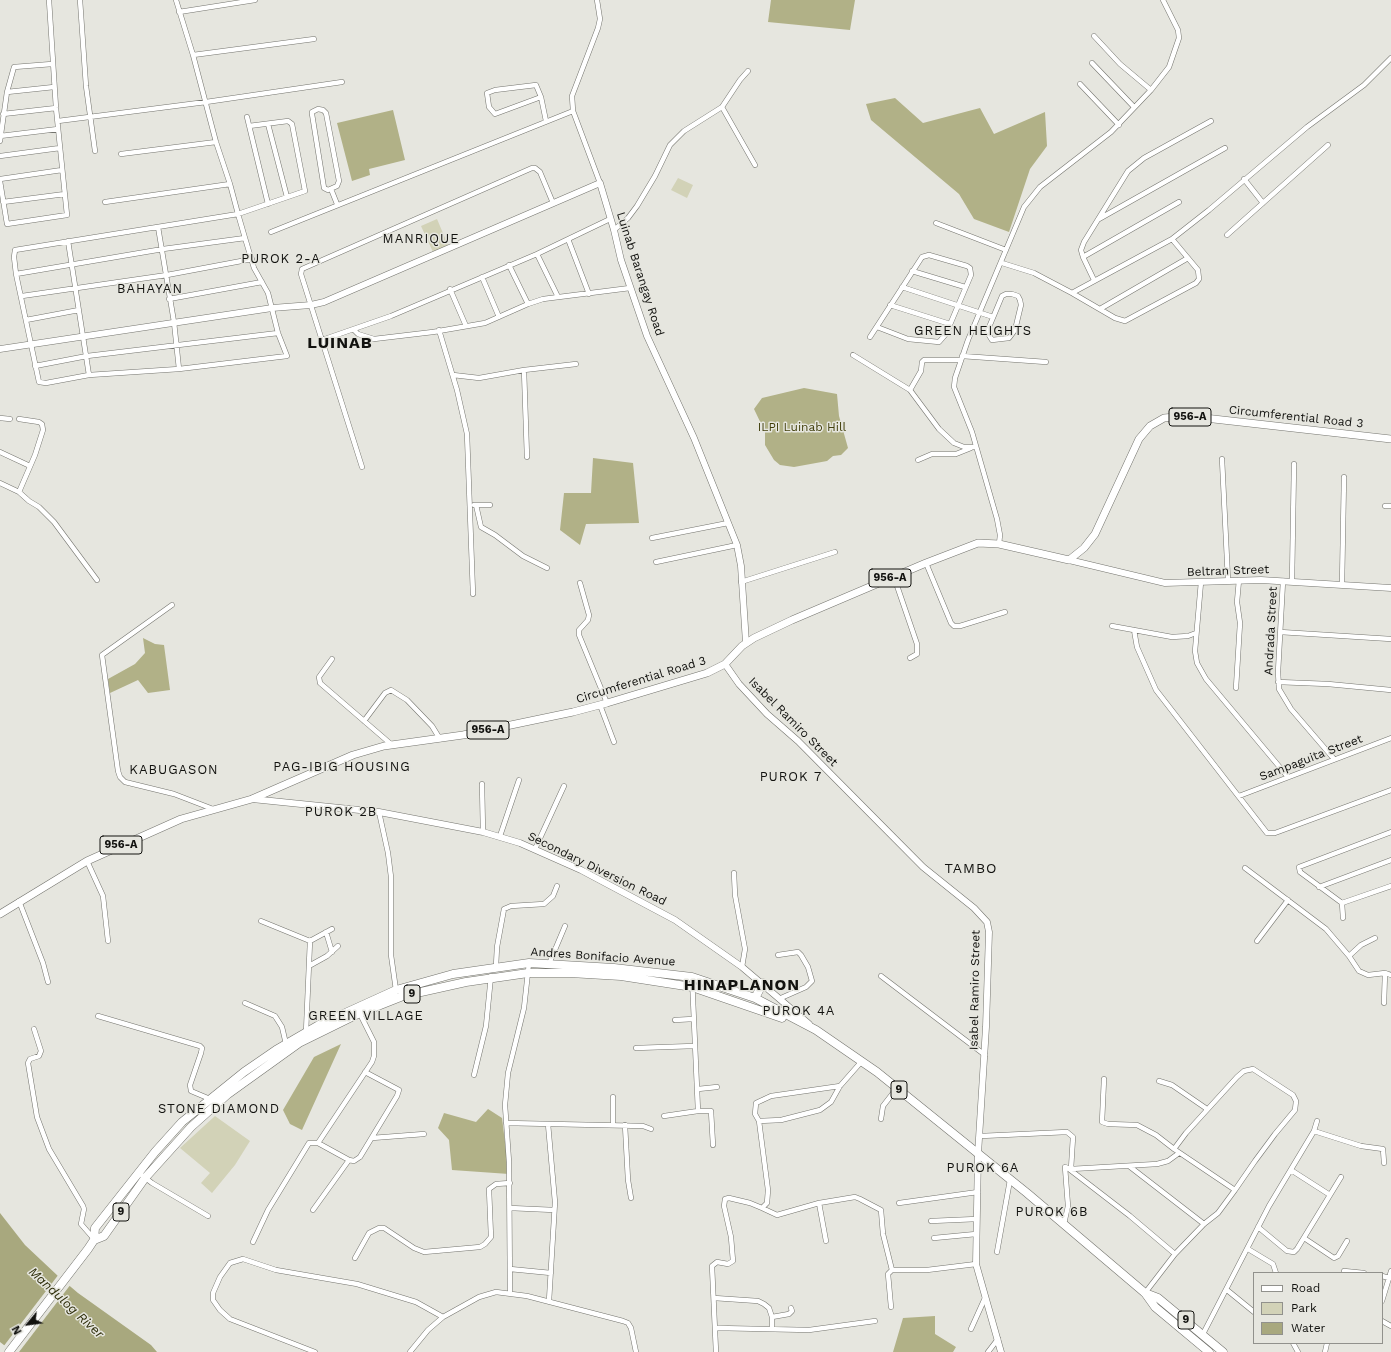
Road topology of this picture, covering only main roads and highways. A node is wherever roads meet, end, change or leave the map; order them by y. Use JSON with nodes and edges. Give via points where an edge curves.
{"nodes":[{"id":1,"x":1391,"y":439,"type":"edge"},
{"id":2,"x":252,"y":799,"type":"joint"},
{"id":3,"x":0,"y":914,"type":"edge"},
{"id":4,"x":763,"y":983,"type":"road end"},
{"id":5,"x":756,"y":998,"type":"junction"},
{"id":6,"x":359,"y":1010,"type":"junction"},
{"id":7,"x":817,"y":1031,"type":"junction"},
{"id":8,"x":142,"y":1175,"type":"junction"},
{"id":9,"x":94,"y":1240,"type":"junction"},
{"id":10,"x":1145,"y":1293,"type":"junction"},
{"id":11,"x":9,"y":1352,"type":"edge"},
{"id":12,"x":1209,"y":1352,"type":"edge"},
{"id":13,"x":1223,"y":1352,"type":"edge"}],
"edges":[{"from":1,"to":2,"type":"main road","name":"Circumferential Road 3","number":"956-A","via":[[1187,416],[1164,418],[1150,426],[1139,439],[1095,534],[1084,548],[1069,560],[999,544],[978,543],[792,620],[746,643],[725,664],[707,672],[600,705],[440,739],[392,745],[353,755]]},
{"from":2,"to":3,"type":"main road","name":"Secondary Diversion Road","number":"956-A","via":[[181,818],[87,861]]},
{"from":4,"to":5,"type":"highway"},
{"from":5,"to":6,"type":"highway","name":"Andres Bonifacio Avenue","number":"9","via":[[692,977],[614,968],[529,963],[453,974],[396,990]]},
{"from":5,"to":7,"type":"highway","name":"Andres Bonifacio Avenue","number":"9"},
{"from":6,"to":7,"type":"highway","name":"Andres Bonifacio Avenue","number":"9","via":[[403,996],[491,978],[528,973],[570,973],[621,976],[692,987]]},
{"from":6,"to":8,"type":"highway","name":"Andres Bonifacio Avenue","number":"9","via":[[299,1043],[228,1094],[190,1127]]},
{"from":6,"to":8,"type":"highway","name":"Andres Bonifacio Avenue","number":"9","via":[[306,1032],[244,1072],[182,1122]]},
{"from":7,"to":10,"type":"highway","name":"Andres Bonifacio Avenue","number":"9","via":[[897,1088]]},
{"from":8,"to":9,"type":"highway","name":"Andres Bonifacio Avenue","number":"9","via":[[104,1236]]},
{"from":8,"to":9,"type":"highway","name":"Andres Bonifacio Avenue","number":"9","via":[[124,1192],[95,1228]]},
{"from":9,"to":11,"type":"highway","name":"Andres Bonifacio Avenue","number":"9"},
{"from":10,"to":12,"type":"highway","name":"Andres Bonifacio Avenue","number":"9","via":[[1155,1307]]},
{"from":10,"to":13,"type":"highway","name":"Andres Bonifacio Avenue","number":"9","via":[[1158,1298]]}]}
